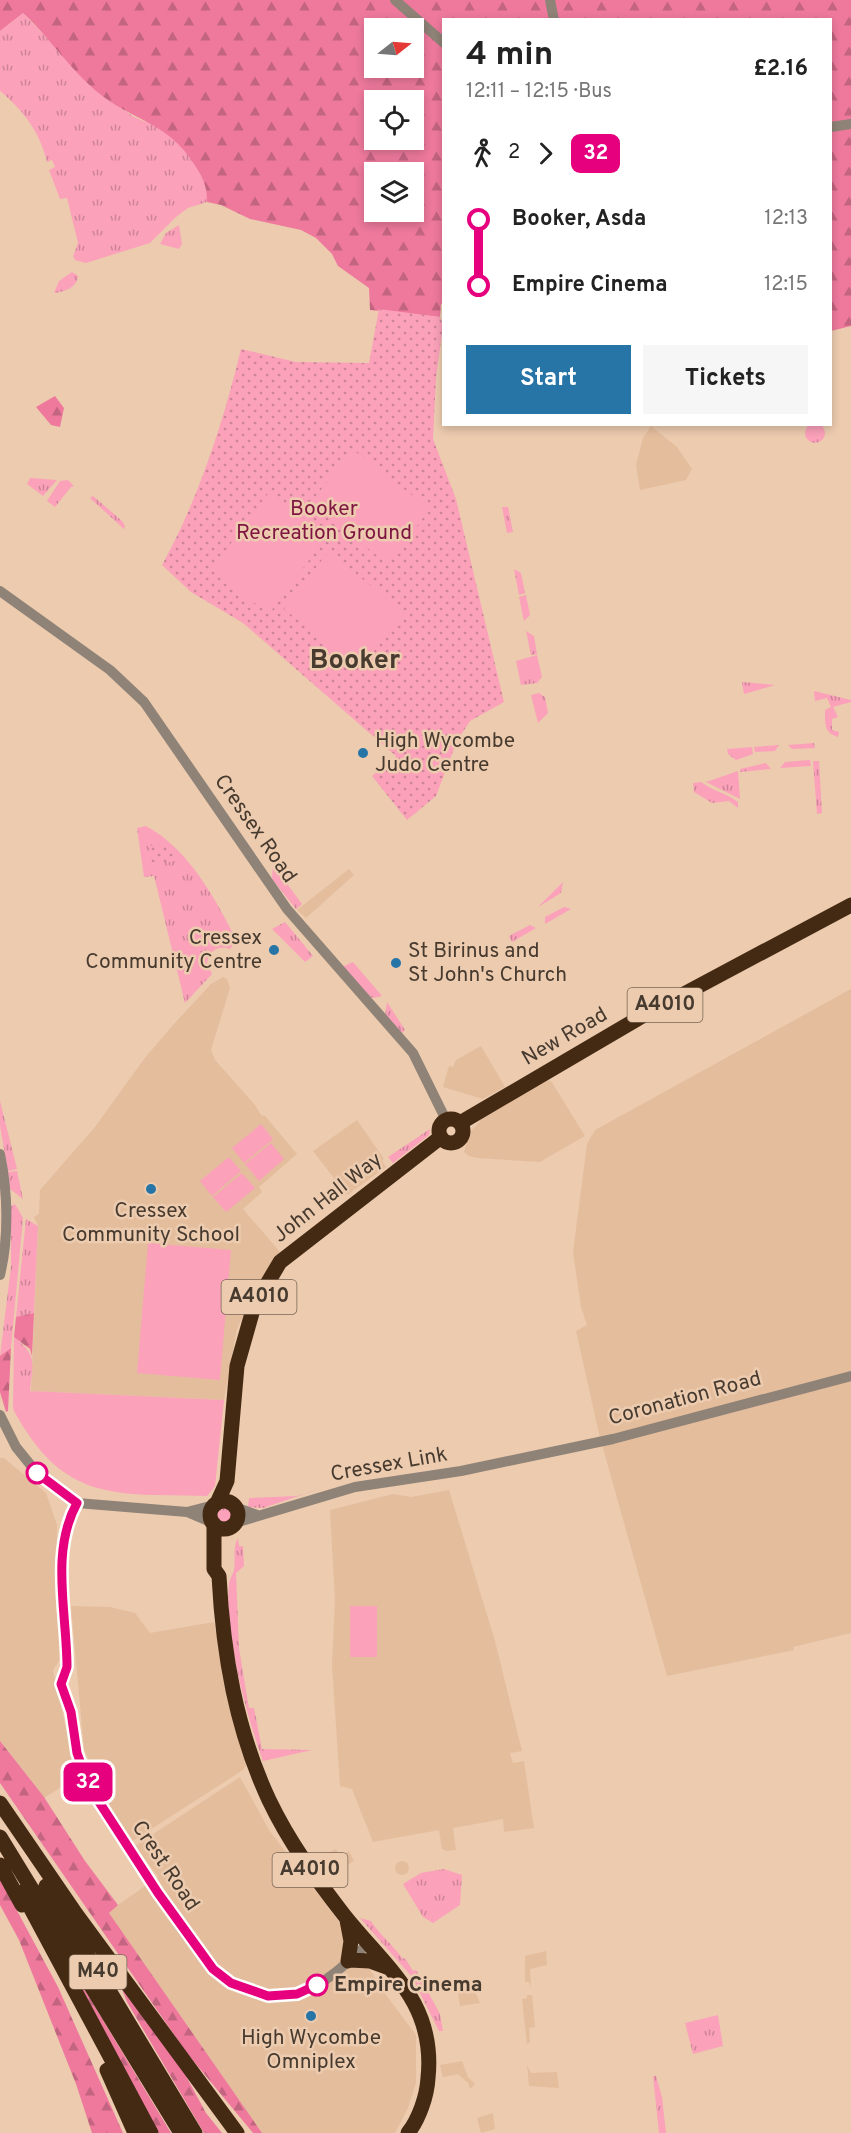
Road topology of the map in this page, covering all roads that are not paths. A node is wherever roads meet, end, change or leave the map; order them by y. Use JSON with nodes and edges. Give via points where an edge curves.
{"nodes":[{"id":1,"x":395,"y":0,"type":"edge"},
{"id":2,"x":550,"y":0,"type":"edge"},
{"id":3,"x":554,"y":18,"type":"edge"},
{"id":4,"x":442,"y":41,"type":"edge"},
{"id":5,"x":851,"y":124,"type":"edge"},
{"id":6,"x":832,"y":127,"type":"edge"},
{"id":7,"x":0,"y":591,"type":"edge"},
{"id":8,"x":851,"y":905,"type":"edge"},
{"id":9,"x":453,"y":1122,"type":"junction"},
{"id":10,"x":0,"y":1154,"type":"edge"},
{"id":11,"x":0,"y":1275,"type":"edge"},
{"id":12,"x":851,"y":1376,"type":"edge"},
{"id":13,"x":0,"y":1415,"type":"edge"},
{"id":14,"x":529,"y":1456,"type":"joint"},
{"id":15,"x":226,"y":1481,"type":"junction"},
{"id":16,"x":77,"y":1503,"type":"junction"},
{"id":17,"x":216,"y":1504,"type":"junction"},
{"id":18,"x":235,"y":1507,"type":"junction"},
{"id":19,"x":187,"y":1512,"type":"junction"},
{"id":20,"x":257,"y":1515,"type":"junction"},
{"id":21,"x":213,"y":1523,"type":"junction"},
{"id":22,"x":234,"y":1523,"type":"junction"},
{"id":23,"x":219,"y":1576,"type":"junction"},
{"id":24,"x":0,"y":1803,"type":"edge"},
{"id":25,"x":0,"y":1812,"type":"edge"},
{"id":26,"x":0,"y":1837,"type":"edge"},
{"id":27,"x":0,"y":1852,"type":"edge"},
{"id":28,"x":0,"y":1865,"type":"edge"},
{"id":29,"x":347,"y":1919,"type":"junction"},
{"id":30,"x":369,"y":1943,"type":"junction"},
{"id":31,"x":349,"y":1960,"type":"junction"},
{"id":32,"x":392,"y":1969,"type":"junction"},
{"id":33,"x":410,"y":2131,"type":"edge"},
{"id":34,"x":135,"y":2133,"type":"edge"},
{"id":35,"x":151,"y":2133,"type":"edge"},
{"id":36,"x":181,"y":2133,"type":"edge"},
{"id":37,"x":195,"y":2133,"type":"edge"},
{"id":38,"x":237,"y":2133,"type":"edge"}],
"edges":[{"from":1,"to":4,"type":"street"},
{"from":2,"to":3,"type":"street"},
{"from":5,"to":6,"type":"street"},
{"from":7,"to":9,"type":"street","name":"Cressex Road","via":[[116,675],[144,702],[288,909],[412,1053]]},
{"from":8,"to":9,"type":"highway","name":"New Road","number":"A4010"},
{"from":9,"to":15,"type":"highway","name":"John Hall Way","number":"A4010","via":[[463,1132],[456,1142],[449,1143],[441,1137],[280,1262],[254,1306],[237,1366]]},
{"from":10,"to":11,"type":"street","via":[[6,1253]]},
{"from":12,"to":14,"type":"street","name":"Coronation Road","via":[[632,1434]]},
{"from":13,"to":16,"type":"street","via":[[16,1448],[37,1473]]},
{"from":14,"to":20,"type":"street","name":"Cressex Link","via":[[355,1488]]},
{"from":15,"to":17,"type":"highway","name":"John Hall Way","number":"A4010"},
{"from":15,"to":18,"type":"highway","name":"John Hall Way","number":"A4010"},
{"from":16,"to":19,"type":"street"},
{"from":16,"to":31,"type":"street","name":"Crest Road","via":[[63,1546],[67,1667],[61,1684],[71,1712],[77,1753],[90,1788],[188,1935],[213,1969],[231,1983],[268,1996],[297,1994],[320,1983]]},
{"from":17,"to":18,"type":"highway","via":[[228,1502]]},
{"from":17,"to":19,"type":"street"},
{"from":17,"to":21,"type":"highway","number":"A4010","via":[[210,1516]]},
{"from":18,"to":20,"type":"street"},
{"from":18,"to":22,"type":"highway","number":"A4010"},
{"from":19,"to":21,"type":"street"},
{"from":20,"to":22,"type":"street","name":"Cressex Link"},
{"from":21,"to":22,"type":"highway","via":[[221,1528]]},
{"from":21,"to":23,"type":"highway","number":"A4010","via":[[214,1569]]},
{"from":22,"to":23,"type":"highway","number":"A4010"},
{"from":23,"to":29,"type":"highway","number":"A4010","via":[[227,1668],[254,1763],[284,1829]]},
{"from":24,"to":38,"type":"highway","number":"M40","via":[[76,1914]]},
{"from":25,"to":37,"type":"highway","number":"M40"},
{"from":26,"to":36,"type":"highway","number":"M40"},
{"from":27,"to":35,"type":"highway","number":"M40"},
{"from":28,"to":34,"type":"highway","number":"M40","via":[[51,1959]]},
{"from":29,"to":30,"type":"highway","number":"A4010"},
{"from":29,"to":31,"type":"highway"},
{"from":30,"to":31,"type":"street","name":"Crest Road"},
{"from":30,"to":32,"type":"highway","number":"A4010"},
{"from":31,"to":32,"type":"highway","via":[[370,1961]]},
{"from":32,"to":33,"type":"highway","number":"A4010","via":[[417,2007],[428,2039],[428,2084]]}]}
